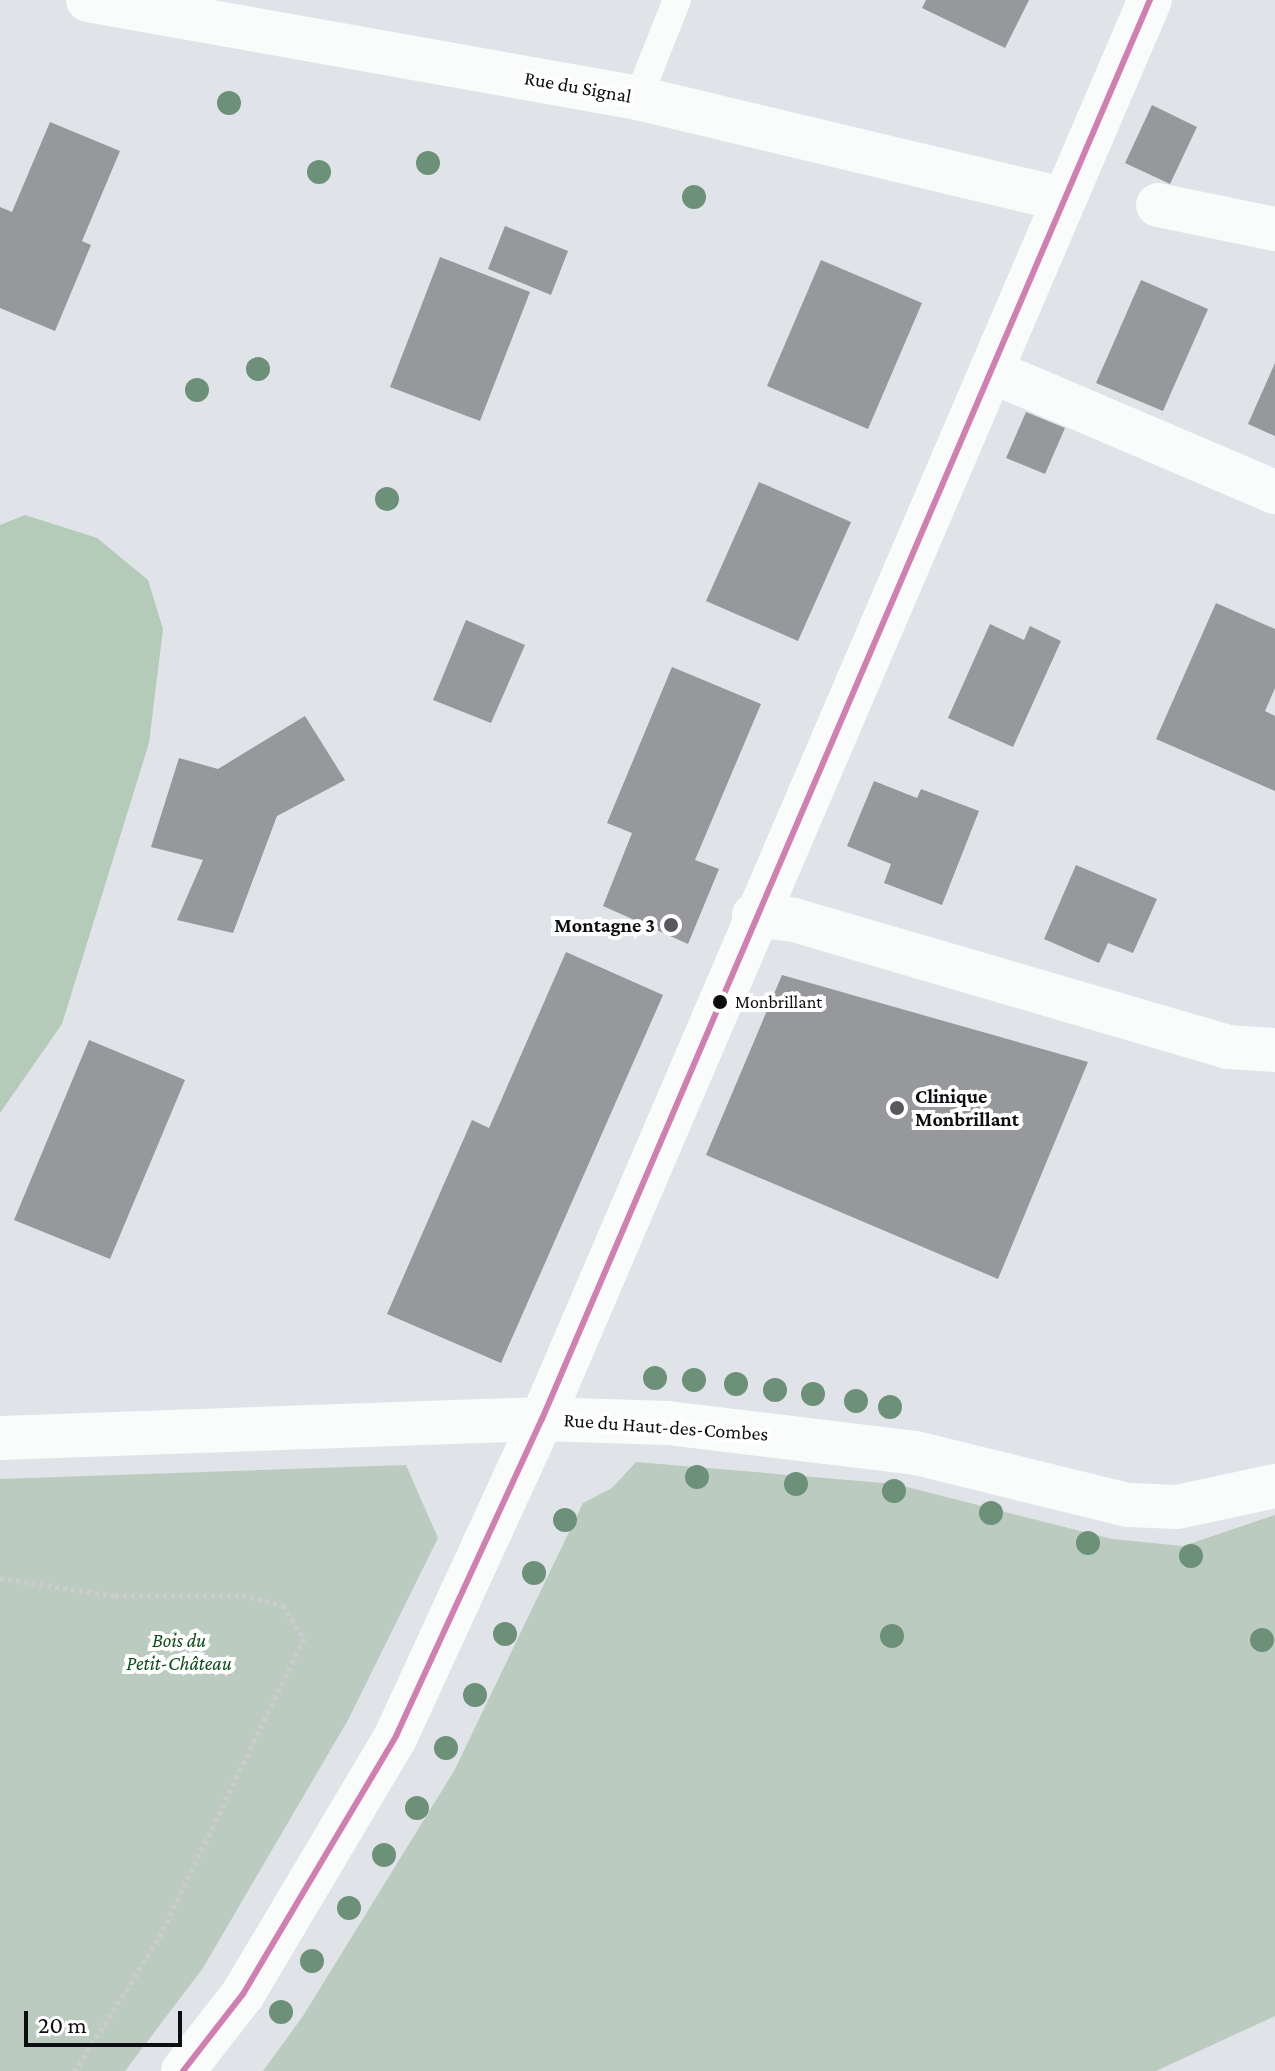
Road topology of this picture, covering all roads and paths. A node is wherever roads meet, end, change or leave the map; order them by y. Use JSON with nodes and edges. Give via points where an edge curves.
{"nodes":[{"id":1,"x":88,"y":0,"type":"edge"},
{"id":2,"x":677,"y":0,"type":"edge"},
{"id":3,"x":1150,"y":0,"type":"edge"},
{"id":4,"x":638,"y":98,"type":"junction"},
{"id":5,"x":1063,"y":199,"type":"junction"},
{"id":6,"x":1158,"y":205,"type":"dead end"},
{"id":7,"x":1275,"y":229,"type":"edge"},
{"id":8,"x":991,"y":371,"type":"junction"},
{"id":9,"x":1275,"y":492,"type":"edge"},
{"id":10,"x":754,"y":915,"type":"junction"},
{"id":11,"x":1275,"y":1050,"type":"edge"},
{"id":12,"x":542,"y":1419,"type":"junction"},
{"id":13,"x":0,"y":1438,"type":"edge"},
{"id":14,"x":1275,"y":1486,"type":"edge"},
{"id":15,"x":0,"y":1578,"type":"edge"},
{"id":16,"x":75,"y":2071,"type":"edge"},
{"id":17,"x":183,"y":2071,"type":"edge"}],
"edges":[{"from":1,"to":4,"type":"street","name":"Rue du Signal"},
{"from":2,"to":4,"type":"lane"},
{"from":3,"to":5,"type":"street"},
{"from":4,"to":5,"type":"street","name":"Rue du Signal"},
{"from":5,"to":8,"type":"street"},
{"from":6,"to":7,"type":"street"},
{"from":8,"to":9,"type":"street"},
{"from":8,"to":10,"type":"street"},
{"from":10,"to":11,"type":"street","via":[[794,920],[1227,1047]]},
{"from":10,"to":12,"type":"street"},
{"from":12,"to":13,"type":"street","name":"Rue du Haut-des-Combes"},
{"from":12,"to":14,"type":"street","name":"Rue du Haut-des-Combes","via":[[730,1428],[916,1453],[1128,1505],[1177,1507]]},
{"from":12,"to":17,"type":"street","via":[[396,1736],[243,1994]]},
{"from":15,"to":16,"type":"path","via":[[115,1596],[242,1595],[283,1605],[304,1638],[158,1940]]}]}
